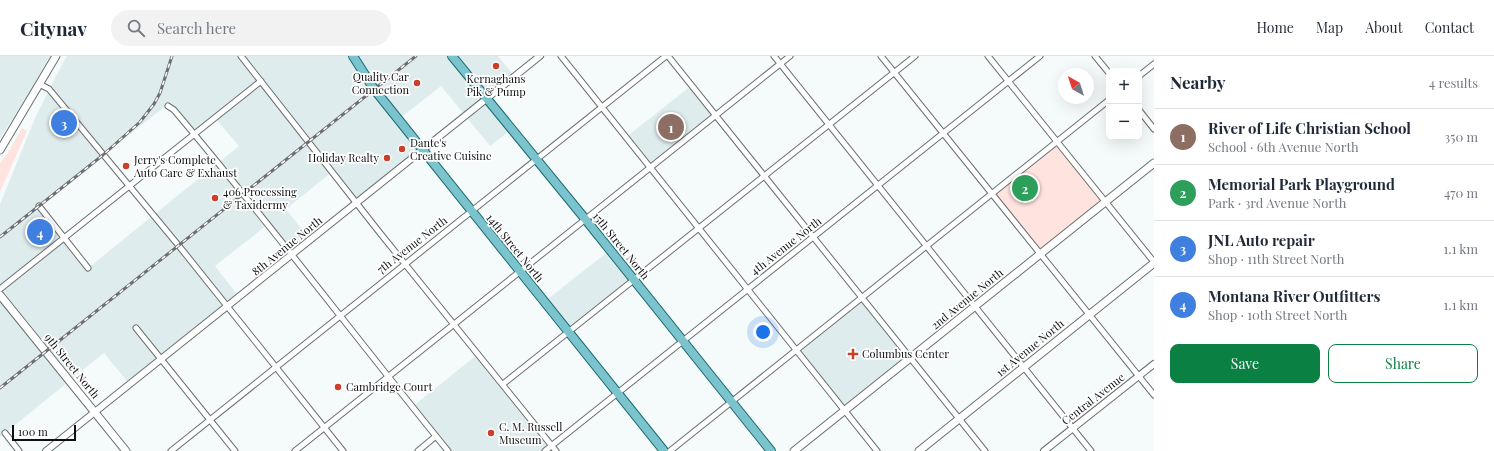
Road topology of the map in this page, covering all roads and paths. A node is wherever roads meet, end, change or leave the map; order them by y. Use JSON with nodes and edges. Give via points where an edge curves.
{"nodes":[{"id":1,"x":56,"y":56,"type":"edge"},
{"id":2,"x":241,"y":56,"type":"edge"},
{"id":3,"x":353,"y":56,"type":"edge"},
{"id":4,"x":452,"y":56,"type":"edge"},
{"id":5,"x":540,"y":56,"type":"edge"},
{"id":6,"x":561,"y":56,"type":"edge"},
{"id":7,"x":667,"y":56,"type":"edge"},
{"id":8,"x":774,"y":56,"type":"edge"},
{"id":9,"x":790,"y":56,"type":"edge"},
{"id":10,"x":881,"y":56,"type":"edge"},
{"id":11,"x":915,"y":56,"type":"edge"},
{"id":12,"x":988,"y":56,"type":"edge"},
{"id":13,"x":1040,"y":56,"type":"edge"},
{"id":14,"x":1095,"y":56,"type":"edge"},
{"id":15,"x":781,"y":64,"type":"junction"},
{"id":16,"x":1154,"y":64,"type":"edge"},
{"id":17,"x":1106,"y":69,"type":"edge"},
{"id":18,"x":894,"y":73,"type":"junction"},
{"id":19,"x":1142,"y":74,"type":"edge"},
{"id":20,"x":261,"y":81,"type":"junction"},
{"id":21,"x":1009,"y":81,"type":"junction"},
{"id":22,"x":39,"y":84,"type":"junction"},
{"id":23,"x":488,"y":98,"type":"junction"},
{"id":24,"x":1106,"y":102,"type":"edge"},
{"id":25,"x":168,"y":106,"type":"dead end"},
{"id":26,"x":602,"y":107,"type":"junction"},
{"id":27,"x":1142,"y":114,"type":"edge"},
{"id":28,"x":716,"y":116,"type":"junction"},
{"id":29,"x":829,"y":124,"type":"junction"},
{"id":30,"x":1154,"y":129,"type":"edge"},
{"id":31,"x":944,"y":133,"type":"junction"},
{"id":32,"x":194,"y":134,"type":"junction"},
{"id":33,"x":1057,"y":142,"type":"junction"},
{"id":34,"x":423,"y":149,"type":"junction"},
{"id":35,"x":0,"y":150,"type":"edge"},
{"id":36,"x":537,"y":160,"type":"junction"},
{"id":37,"x":1154,"y":163,"type":"edge"},
{"id":38,"x":651,"y":168,"type":"junction"},
{"id":39,"x":764,"y":177,"type":"junction"},
{"id":40,"x":879,"y":185,"type":"junction"},
{"id":41,"x":129,"y":186,"type":"junction"},
{"id":42,"x":992,"y":194,"type":"junction"},
{"id":43,"x":1105,"y":202,"type":"junction"},
{"id":44,"x":356,"y":203,"type":"junction"},
{"id":45,"x":39,"y":206,"type":"dead end"},
{"id":46,"x":472,"y":211,"type":"junction"},
{"id":47,"x":586,"y":220,"type":"junction"},
{"id":48,"x":699,"y":228,"type":"junction"},
{"id":49,"x":63,"y":238,"type":"junction"},
{"id":50,"x":813,"y":238,"type":"junction"},
{"id":51,"x":927,"y":246,"type":"junction"},
{"id":52,"x":1040,"y":254,"type":"junction"},
{"id":53,"x":291,"y":256,"type":"junction"},
{"id":54,"x":1154,"y":263,"type":"edge"},
{"id":55,"x":405,"y":264,"type":"junction"},
{"id":56,"x":88,"y":268,"type":"dead end"},
{"id":57,"x":520,"y":271,"type":"junction"},
{"id":58,"x":634,"y":280,"type":"junction"},
{"id":59,"x":0,"y":289,"type":"edge"},
{"id":60,"x":747,"y":289,"type":"junction"},
{"id":61,"x":0,"y":295,"type":"edge"},
{"id":62,"x":862,"y":298,"type":"junction"},
{"id":63,"x":226,"y":307,"type":"junction"},
{"id":64,"x":975,"y":307,"type":"junction"},
{"id":65,"x":1089,"y":314,"type":"junction"},
{"id":66,"x":340,"y":315,"type":"junction"},
{"id":67,"x":454,"y":323,"type":"junction"},
{"id":68,"x":136,"y":328,"type":"dead end"},
{"id":69,"x":568,"y":332,"type":"junction"},
{"id":70,"x":683,"y":341,"type":"junction"},
{"id":71,"x":796,"y":350,"type":"junction"},
{"id":72,"x":910,"y":358,"type":"junction"},
{"id":73,"x":161,"y":360,"type":"junction"},
{"id":74,"x":1154,"y":364,"type":"edge"},
{"id":75,"x":1024,"y":367,"type":"junction"},
{"id":76,"x":275,"y":368,"type":"junction"},
{"id":77,"x":388,"y":376,"type":"junction"},
{"id":78,"x":1139,"y":376,"type":"junction"},
{"id":79,"x":503,"y":384,"type":"junction"},
{"id":80,"x":618,"y":393,"type":"junction"},
{"id":81,"x":1154,"y":395,"type":"edge"},
{"id":82,"x":732,"y":401,"type":"junction"},
{"id":83,"x":844,"y":410,"type":"junction"},
{"id":84,"x":96,"y":413,"type":"junction"},
{"id":85,"x":959,"y":419,"type":"junction"},
{"id":86,"x":210,"y":420,"type":"junction"},
{"id":87,"x":324,"y":428,"type":"junction"},
{"id":88,"x":1073,"y":428,"type":"junction"},
{"id":89,"x":5,"y":433,"type":"dead end"},
{"id":90,"x":436,"y":436,"type":"junction"},
{"id":91,"x":552,"y":446,"type":"junction"},
{"id":92,"x":19,"y":451,"type":"edge"},
{"id":93,"x":46,"y":451,"type":"edge"},
{"id":94,"x":126,"y":451,"type":"edge"},
{"id":95,"x":171,"y":451,"type":"edge"},
{"id":96,"x":235,"y":451,"type":"edge"},
{"id":97,"x":295,"y":451,"type":"edge"},
{"id":98,"x":343,"y":451,"type":"edge"},
{"id":99,"x":418,"y":451,"type":"edge"},
{"id":100,"x":448,"y":451,"type":"edge"},
{"id":101,"x":545,"y":451,"type":"edge"},
{"id":102,"x":556,"y":451,"type":"edge"},
{"id":103,"x":664,"y":451,"type":"edge"},
{"id":104,"x":670,"y":451,"type":"edge"},
{"id":105,"x":771,"y":451,"type":"edge"},
{"id":106,"x":794,"y":451,"type":"edge"},
{"id":107,"x":877,"y":451,"type":"edge"},
{"id":108,"x":919,"y":451,"type":"edge"},
{"id":109,"x":985,"y":451,"type":"edge"},
{"id":110,"x":1044,"y":451,"type":"edge"},
{"id":111,"x":1091,"y":451,"type":"edge"}],
"edges":[{"from":1,"to":22,"type":"main road"},
{"from":2,"to":20,"type":"street"},
{"from":3,"to":34,"type":"main road","name":"14th Street North","via":[[374,89]]},
{"from":4,"to":23,"type":"main road","name":"15th Street North"},
{"from":5,"to":23,"type":"street","name":"8th Avenue North"},
{"from":6,"to":26,"type":"street"},
{"from":7,"to":26,"type":"street","name":"7th Avenue North"},
{"from":7,"to":28,"type":"street"},
{"from":8,"to":15,"type":"street"},
{"from":9,"to":15,"type":"street"},
{"from":10,"to":18,"type":"street"},
{"from":11,"to":18,"type":"street"},
{"from":12,"to":21,"type":"street"},
{"from":13,"to":21,"type":"street","name":"4th Avenue North"},
{"from":14,"to":17,"type":"street"},
{"from":15,"to":28,"type":"street"},
{"from":15,"to":29,"type":"street"},
{"from":16,"to":19,"type":"street"},
{"from":18,"to":29,"type":"street"},
{"from":18,"to":31,"type":"street"},
{"from":20,"to":32,"type":"street"},
{"from":20,"to":44,"type":"street"},
{"from":21,"to":31,"type":"street","name":"4th Avenue North"},
{"from":21,"to":33,"type":"street"},
{"from":22,"to":35,"type":"main road"},
{"from":22,"to":41,"type":"street","via":[[50,90]]},
{"from":23,"to":34,"type":"street","name":"8th Avenue North"},
{"from":23,"to":36,"type":"main road","name":"15th Street North"},
{"from":24,"to":33,"type":"street"},
{"from":25,"to":32,"type":"street"},
{"from":26,"to":36,"type":"street","name":"7th Avenue North"},
{"from":26,"to":38,"type":"street"},
{"from":27,"to":30,"type":"street"},
{"from":28,"to":38,"type":"street"},
{"from":28,"to":39,"type":"street"},
{"from":29,"to":39,"type":"street"},
{"from":29,"to":40,"type":"street"},
{"from":31,"to":40,"type":"street","name":"4th Avenue North"},
{"from":31,"to":42,"type":"street"},
{"from":32,"to":41,"type":"street"},
{"from":32,"to":53,"type":"street"},
{"from":33,"to":42,"type":"street"},
{"from":33,"to":43,"type":"street"},
{"from":34,"to":44,"type":"street","name":"8th Avenue North"},
{"from":34,"to":46,"type":"main road","name":"14th Street North"},
{"from":36,"to":46,"type":"street","name":"7th Avenue North"},
{"from":36,"to":47,"type":"main road","name":"15th Street North"},
{"from":37,"to":43,"type":"main road","name":"2nd Avenue North"},
{"from":38,"to":47,"type":"street"},
{"from":38,"to":48,"type":"street"},
{"from":39,"to":48,"type":"street"},
{"from":39,"to":50,"type":"street"},
{"from":40,"to":50,"type":"street","name":"4th Avenue North"},
{"from":40,"to":51,"type":"street"},
{"from":41,"to":49,"type":"street"},
{"from":41,"to":63,"type":"street"},
{"from":42,"to":51,"type":"street"},
{"from":42,"to":52,"type":"street"},
{"from":43,"to":52,"type":"main road","name":"2nd Avenue North"},
{"from":43,"to":54,"type":"street"},
{"from":44,"to":53,"type":"street","name":"8th Avenue North"},
{"from":44,"to":55,"type":"street"},
{"from":45,"to":49,"type":"street"},
{"from":46,"to":55,"type":"street","name":"7th Avenue North"},
{"from":46,"to":57,"type":"main road","name":"14th Street North"},
{"from":47,"to":57,"type":"street"},
{"from":47,"to":58,"type":"main road","name":"15th Street North"},
{"from":48,"to":58,"type":"street"},
{"from":48,"to":60,"type":"street"},
{"from":49,"to":56,"type":"street"},
{"from":49,"to":59,"type":"street"},
{"from":50,"to":60,"type":"street","name":"4th Avenue North"},
{"from":50,"to":62,"type":"street"},
{"from":51,"to":62,"type":"street"},
{"from":51,"to":64,"type":"street"},
{"from":52,"to":64,"type":"main road","name":"2nd Avenue North"},
{"from":52,"to":65,"type":"street"},
{"from":53,"to":63,"type":"street","name":"8th Avenue North"},
{"from":53,"to":66,"type":"street"},
{"from":54,"to":65,"type":"main road","name":"1st Avenue North"},
{"from":55,"to":66,"type":"street","name":"7th Avenue North"},
{"from":55,"to":67,"type":"street"},
{"from":57,"to":67,"type":"street"},
{"from":57,"to":69,"type":"main road","name":"14th Street North"},
{"from":58,"to":69,"type":"street"},
{"from":58,"to":70,"type":"main road","name":"15th Street North"},
{"from":60,"to":70,"type":"street","name":"4th Avenue North"},
{"from":60,"to":71,"type":"street"},
{"from":61,"to":84,"type":"main road","name":"9th Street North"},
{"from":62,"to":71,"type":"street"},
{"from":62,"to":72,"type":"street"},
{"from":63,"to":73,"type":"street","name":"8th Avenue North"},
{"from":63,"to":76,"type":"street"},
{"from":64,"to":72,"type":"main road","name":"2nd Avenue North"},
{"from":64,"to":75,"type":"street"},
{"from":65,"to":75,"type":"main road","name":"1st Avenue North"},
{"from":65,"to":78,"type":"street"},
{"from":66,"to":76,"type":"street","name":"7th Avenue North"},
{"from":66,"to":77,"type":"street"},
{"from":67,"to":77,"type":"street"},
{"from":67,"to":79,"type":"street"},
{"from":68,"to":73,"type":"street"},
{"from":69,"to":79,"type":"street"},
{"from":69,"to":80,"type":"main road","name":"14th Street North"},
{"from":70,"to":80,"type":"street","name":"4th Avenue North"},
{"from":70,"to":82,"type":"main road","name":"15th Street North"},
{"from":71,"to":82,"type":"street"},
{"from":71,"to":83,"type":"street"},
{"from":72,"to":83,"type":"main road","name":"2nd Avenue North"},
{"from":72,"to":85,"type":"street"},
{"from":73,"to":84,"type":"street","name":"8th Avenue North"},
{"from":73,"to":86,"type":"street"},
{"from":74,"to":78,"type":"street","name":"Central Avenue"},
{"from":75,"to":85,"type":"main road","name":"1st Avenue North"},
{"from":75,"to":88,"type":"street"},
{"from":76,"to":86,"type":"street","name":"7th Avenue North"},
{"from":76,"to":87,"type":"street"},
{"from":77,"to":87,"type":"street"},
{"from":77,"to":90,"type":"street"},
{"from":78,"to":81,"type":"street"},
{"from":78,"to":88,"type":"street","name":"Central Avenue"},
{"from":79,"to":91,"type":"street"},
{"from":80,"to":91,"type":"street","name":"4th Avenue North"},
{"from":80,"to":103,"type":"main road","name":"14th Street North"},
{"from":82,"to":104,"type":"street"},
{"from":82,"to":105,"type":"main road","name":"15th Street North"},
{"from":83,"to":106,"type":"main road","name":"2nd Avenue North"},
{"from":83,"to":107,"type":"street"},
{"from":84,"to":93,"type":"street","name":"8th Avenue North"},
{"from":84,"to":94,"type":"main road","name":"9th Street North"},
{"from":85,"to":108,"type":"main road","name":"1st Avenue North"},
{"from":85,"to":109,"type":"street"},
{"from":86,"to":95,"type":"street","name":"7th Avenue North"},
{"from":86,"to":96,"type":"street"},
{"from":87,"to":97,"type":"street"},
{"from":87,"to":98,"type":"street"},
{"from":88,"to":110,"type":"street","name":"Central Avenue"},
{"from":88,"to":111,"type":"street"},
{"from":89,"to":92,"type":"street"},
{"from":90,"to":99,"type":"street"},
{"from":90,"to":100,"type":"street"},
{"from":91,"to":101,"type":"street","name":"4th Avenue North"},
{"from":91,"to":102,"type":"street"}]}
